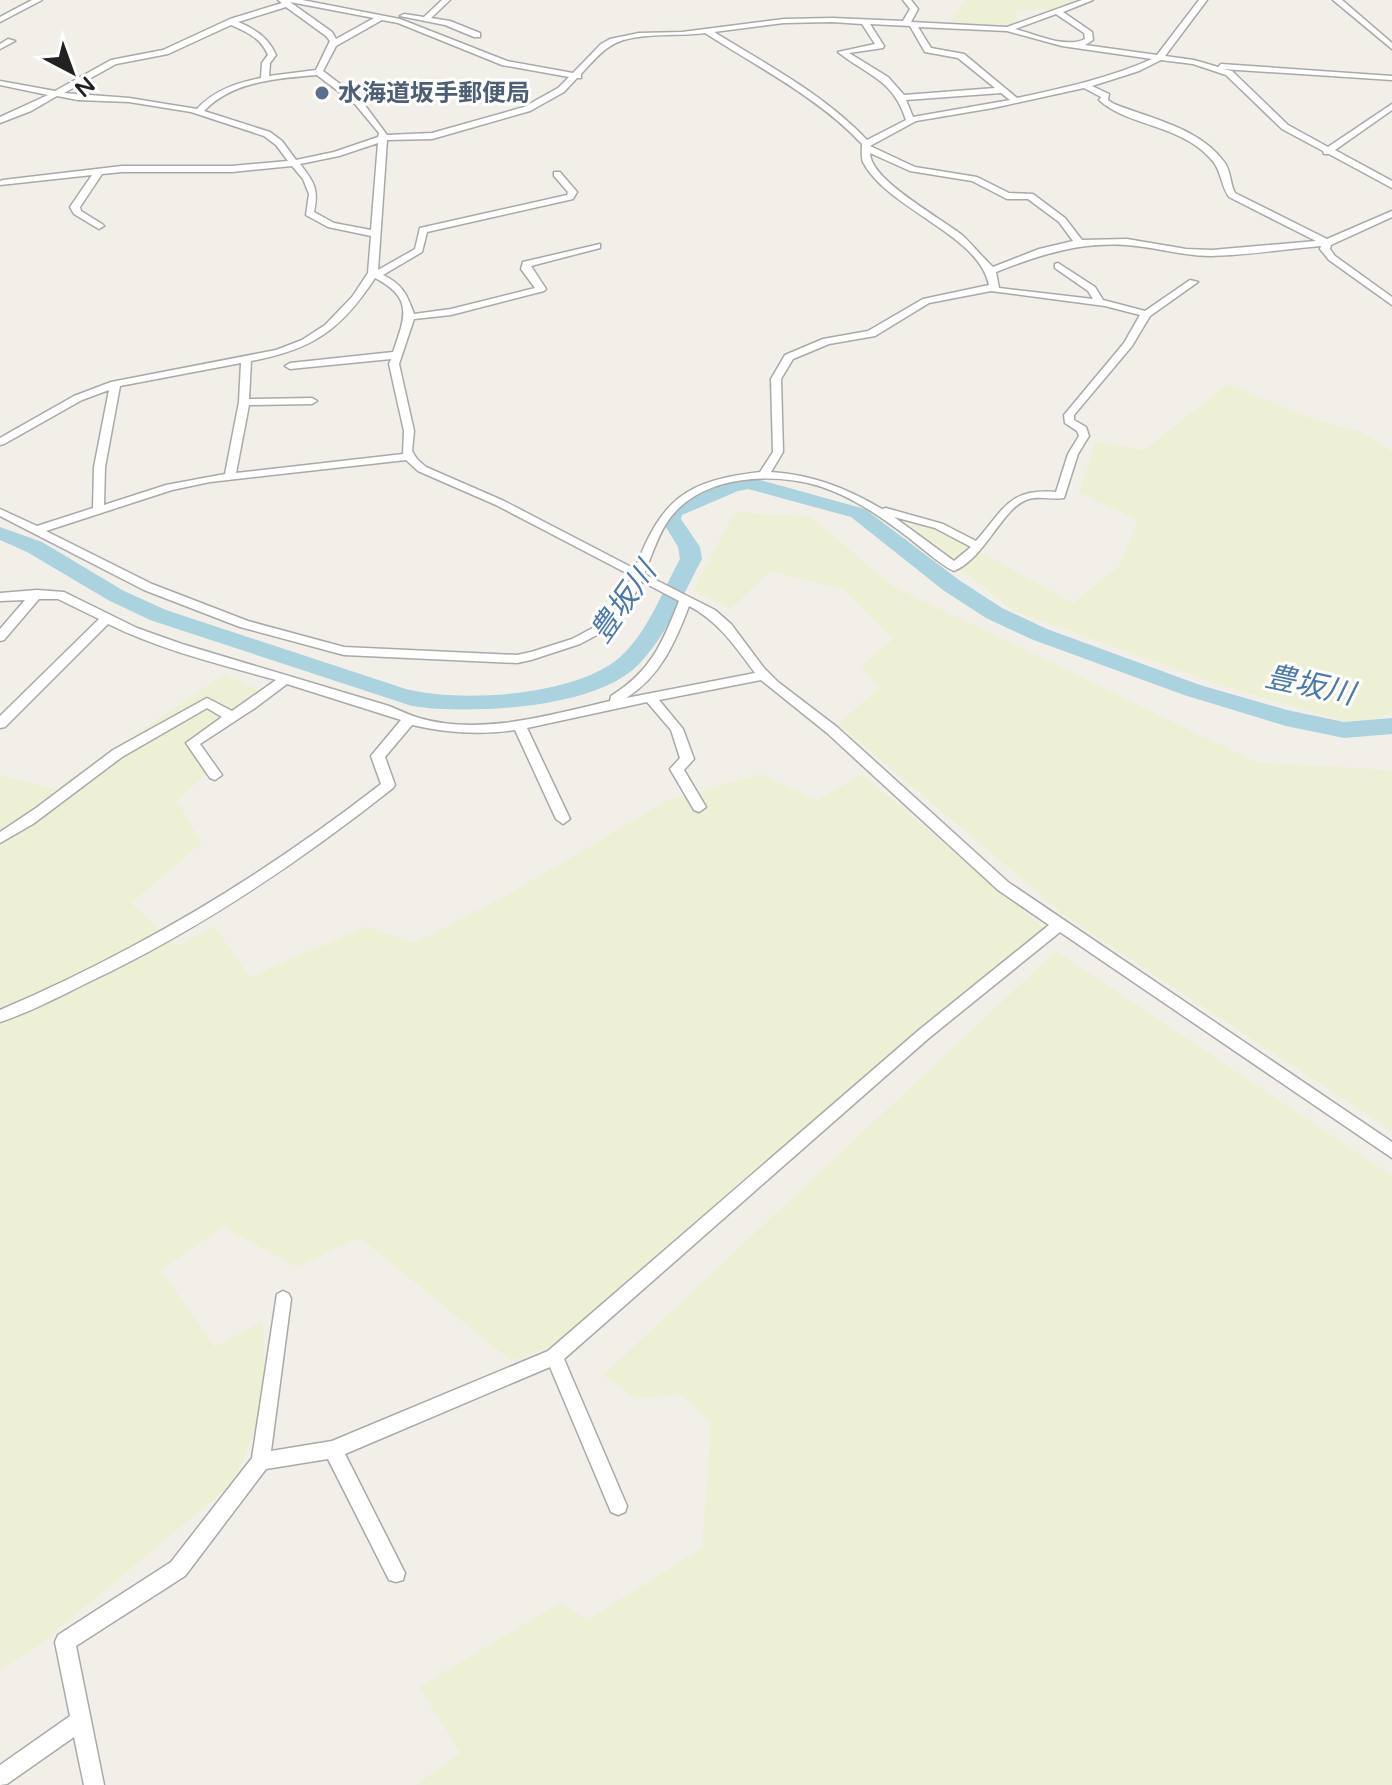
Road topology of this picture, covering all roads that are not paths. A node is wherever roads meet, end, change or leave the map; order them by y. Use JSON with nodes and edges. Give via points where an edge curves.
{"nodes":[{"id":1,"x":38,"y":0,"type":"edge"},
{"id":2,"x":344,"y":0,"type":"edge"},
{"id":3,"x":446,"y":0,"type":"edge"},
{"id":4,"x":907,"y":0,"type":"edge"},
{"id":5,"x":1089,"y":0,"type":"edge"},
{"id":6,"x":1203,"y":0,"type":"edge"},
{"id":7,"x":1337,"y":0,"type":"edge"},
{"id":8,"x":286,"y":1,"type":"edge"},
{"id":9,"x":333,"y":9,"type":"junction"},
{"id":10,"x":1058,"y":12,"type":"junction"},
{"id":11,"x":378,"y":17,"type":"junction"},
{"id":12,"x":427,"y":18,"type":"junction"},
{"id":13,"x":0,"y":20,"type":"edge"},
{"id":14,"x":231,"y":22,"type":"junction"},
{"id":15,"x":865,"y":22,"type":"junction"},
{"id":16,"x":909,"y":25,"type":"junction"},
{"id":17,"x":1007,"y":29,"type":"junction"},
{"id":18,"x":705,"y":30,"type":"junction"},
{"id":19,"x":477,"y":35,"type":"dead end"},
{"id":20,"x":11,"y":41,"type":"dead end"},
{"id":21,"x":333,"y":44,"type":"junction"},
{"id":22,"x":1077,"y":46,"type":"junction"},
{"id":23,"x":0,"y":47,"type":"edge"},
{"id":24,"x":1392,"y":47,"type":"edge"},
{"id":25,"x":1158,"y":59,"type":"junction"},
{"id":26,"x":1213,"y":67,"type":"junction"},
{"id":27,"x":319,"y":72,"type":"junction"},
{"id":28,"x":578,"y":76,"type":"junction"},
{"id":29,"x":265,"y":78,"type":"junction"},
{"id":30,"x":1392,"y":78,"type":"edge"},
{"id":31,"x":2,"y":85,"type":"edge"},
{"id":32,"x":1084,"y":85,"type":"junction"},
{"id":33,"x":1002,"y":90,"type":"junction"},
{"id":34,"x":55,"y":94,"type":"junction"},
{"id":35,"x":903,"y":98,"type":"junction"},
{"id":36,"x":1016,"y":101,"type":"junction"},
{"id":37,"x":1392,"y":106,"type":"edge"},
{"id":38,"x":199,"y":112,"type":"junction"},
{"id":39,"x":0,"y":120,"type":"edge"},
{"id":40,"x":910,"y":121,"type":"junction"},
{"id":41,"x":383,"y":138,"type":"junction"},
{"id":42,"x":866,"y":146,"type":"junction"},
{"id":43,"x":1327,"y":152,"type":"junction"},
{"id":44,"x":293,"y":163,"type":"junction"},
{"id":45,"x":98,"y":173,"type":"junction"},
{"id":46,"x":557,"y":174,"type":"dead end"},
{"id":47,"x":3,"y":183,"type":"dead end"},
{"id":48,"x":1392,"y":185,"type":"edge"},
{"id":49,"x":1392,"y":214,"type":"edge"},
{"id":50,"x":99,"y":226,"type":"dead end"},
{"id":51,"x":376,"y":234,"type":"junction"},
{"id":52,"x":1079,"y":243,"type":"junction"},
{"id":53,"x":1327,"y":243,"type":"junction"},
{"id":54,"x":597,"y":246,"type":"dead end"},
{"id":55,"x":1058,"y":266,"type":"dead end"},
{"id":56,"x":991,"y":271,"type":"junction"},
{"id":57,"x":375,"y":274,"type":"junction"},
{"id":58,"x":1193,"y":282,"type":"dead end"},
{"id":59,"x":995,"y":287,"type":"junction"},
{"id":60,"x":1100,"y":302,"type":"junction"},
{"id":61,"x":1392,"y":302,"type":"edge"},
{"id":62,"x":1146,"y":314,"type":"junction"},
{"id":63,"x":410,"y":317,"type":"junction"},
{"id":64,"x":398,"y":355,"type":"junction"},
{"id":65,"x":246,"y":358,"type":"junction"},
{"id":66,"x":290,"y":366,"type":"dead end"},
{"id":67,"x":115,"y":384,"type":"junction"},
{"id":68,"x":312,"y":401,"type":"dead end"},
{"id":69,"x":244,"y":402,"type":"junction"},
{"id":70,"x":0,"y":442,"type":"edge"},
{"id":71,"x":410,"y":456,"type":"junction"},
{"id":72,"x":764,"y":475,"type":"junction"},
{"id":73,"x":230,"y":477,"type":"junction"},
{"id":74,"x":874,"y":507,"type":"junction"},
{"id":75,"x":99,"y":511,"type":"junction"},
{"id":76,"x":0,"y":512,"type":"edge"},
{"id":77,"x":35,"y":531,"type":"junction"},
{"id":78,"x":978,"y":546,"type":"junction"},
{"id":79,"x":640,"y":575,"type":"junction"},
{"id":80,"x":37,"y":594,"type":"junction"},
{"id":81,"x":0,"y":597,"type":"edge"},
{"id":82,"x":684,"y":598,"type":"junction"},
{"id":83,"x":107,"y":618,"type":"junction"},
{"id":84,"x":0,"y":637,"type":"edge"},
{"id":85,"x":764,"y":675,"type":"junction"},
{"id":86,"x":284,"y":680,"type":"junction"},
{"id":87,"x":650,"y":698,"type":"junction"},
{"id":88,"x":597,"y":709,"type":"junction"},
{"id":89,"x":230,"y":716,"type":"junction"},
{"id":90,"x":408,"y":721,"type":"junction"},
{"id":91,"x":0,"y":724,"type":"edge"},
{"id":92,"x":520,"y":726,"type":"junction"},
{"id":93,"x":215,"y":775,"type":"dead end"},
{"id":94,"x":699,"y":807,"type":"dead end"},
{"id":95,"x":563,"y":819,"type":"dead end"},
{"id":96,"x":0,"y":838,"type":"edge"},
{"id":97,"x":1059,"y":925,"type":"junction"},
{"id":98,"x":0,"y":1016,"type":"edge"},
{"id":99,"x":1392,"y":1151,"type":"edge"},
{"id":100,"x":283,"y":1299,"type":"dead end"},
{"id":101,"x":554,"y":1357,"type":"junction"},
{"id":102,"x":333,"y":1450,"type":"junction"},
{"id":103,"x":261,"y":1461,"type":"junction"},
{"id":104,"x":618,"y":1506,"type":"dead end"},
{"id":105,"x":396,"y":1573,"type":"dead end"},
{"id":106,"x":81,"y":1720,"type":"junction"},
{"id":107,"x":0,"y":1777,"type":"edge"},
{"id":108,"x":94,"y":1785,"type":"edge"}],
"edges":[{"from":1,"to":13,"type":"street"},
{"from":2,"to":9,"type":"street"},
{"from":3,"to":12,"type":"street"},
{"from":4,"to":16,"type":"street","via":[[914,9]]},
{"from":5,"to":10,"type":"street"},
{"from":6,"to":25,"type":"street"},
{"from":7,"to":24,"type":"street"},
{"from":8,"to":9,"type":"street"},
{"from":8,"to":14,"type":"street"},
{"from":8,"to":21,"type":"street","via":[[329,34]]},
{"from":9,"to":11,"type":"street"},
{"from":10,"to":17,"type":"street"},
{"from":10,"to":22,"type":"street","via":[[1088,32],[1089,40]]},
{"from":11,"to":12,"type":"street"},
{"from":11,"to":21,"type":"street"},
{"from":11,"to":28,"type":"street","via":[[423,29],[505,63]]},
{"from":12,"to":19,"type":"street"},
{"from":14,"to":29,"type":"street","via":[[256,33],[270,49]]},
{"from":14,"to":34,"type":"street","via":[[165,52],[101,68]]},
{"from":15,"to":16,"type":"street"},
{"from":15,"to":18,"type":"street","via":[[784,21]]},
{"from":15,"to":35,"type":"street","via":[[880,46],[842,52],[882,74]]},
{"from":16,"to":17,"type":"street"},
{"from":16,"to":33,"type":"street","via":[[928,50],[961,56]]},
{"from":17,"to":22,"type":"street"},
{"from":18,"to":28,"type":"street","via":[[613,41]]},
{"from":18,"to":42,"type":"street","via":[[800,89]]},
{"from":20,"to":23,"type":"street"},
{"from":21,"to":27,"type":"street"},
{"from":22,"to":25,"type":"street"},
{"from":25,"to":26,"type":"street"},
{"from":25,"to":32,"type":"street"},
{"from":26,"to":30,"type":"street"},
{"from":26,"to":43,"type":"street","via":[[1238,79],[1269,114]]},
{"from":27,"to":29,"type":"street"},
{"from":27,"to":41,"type":"street","via":[[358,102]]},
{"from":28,"to":41,"type":"street","via":[[544,101],[507,117],[432,136]]},
{"from":29,"to":38,"type":"street","via":[[217,96]]},
{"from":31,"to":34,"type":"street"},
{"from":32,"to":36,"type":"street"},
{"from":32,"to":53,"type":"street","via":[[1106,96],[1103,100],[1111,106],[1186,135],[1222,166],[1232,195]]},
{"from":33,"to":35,"type":"street"},
{"from":33,"to":36,"type":"street"},
{"from":34,"to":38,"type":"street"},
{"from":34,"to":39,"type":"street"},
{"from":35,"to":40,"type":"street"},
{"from":36,"to":40,"type":"street"},
{"from":37,"to":43,"type":"street"},
{"from":38,"to":44,"type":"street","via":[[267,134]]},
{"from":40,"to":42,"type":"street"},
{"from":41,"to":44,"type":"street"},
{"from":41,"to":51,"type":"street"},
{"from":42,"to":52,"type":"street","via":[[913,169],[974,179],[1007,196],[1030,196],[1062,220]]},
{"from":42,"to":56,"type":"street","via":[[866,160],[888,187],[959,238]]},
{"from":43,"to":48,"type":"street"},
{"from":44,"to":45,"type":"street"},
{"from":44,"to":51,"type":"street","via":[[313,194],[309,213]]},
{"from":45,"to":47,"type":"street"},
{"from":45,"to":50,"type":"street","via":[[75,207]]},
{"from":46,"to":57,"type":"street","via":[[573,192],[570,197],[423,230],[419,250]]},
{"from":49,"to":53,"type":"street"},
{"from":51,"to":57,"type":"street"},
{"from":52,"to":53,"type":"street","via":[[1127,242],[1212,253]]},
{"from":52,"to":56,"type":"street"},
{"from":53,"to":61,"type":"street","via":[[1332,258]]},
{"from":54,"to":63,"type":"street","via":[[526,264],[541,289]]},
{"from":55,"to":60,"type":"street","via":[[1092,289]]},
{"from":56,"to":59,"type":"street"},
{"from":57,"to":63,"type":"street","via":[[394,284]]},
{"from":57,"to":65,"type":"street","via":[[329,327],[306,342]]},
{"from":58,"to":62,"type":"street"},
{"from":59,"to":60,"type":"street"},
{"from":59,"to":72,"type":"street","via":[[926,301],[871,334],[827,341],[789,357],[776,379],[778,452]]},
{"from":60,"to":62,"type":"street"},
{"from":62,"to":78,"type":"street","via":[[1069,415],[1084,436],[1060,496],[1040,492],[1009,502]]},
{"from":63,"to":64,"type":"street"},
{"from":64,"to":66,"type":"street"},
{"from":64,"to":71,"type":"street","via":[[394,364]]},
{"from":65,"to":67,"type":"street"},
{"from":65,"to":69,"type":"street"},
{"from":67,"to":70,"type":"street","via":[[78,398]]},
{"from":67,"to":75,"type":"street","via":[[97,490]]},
{"from":68,"to":69,"type":"street"},
{"from":69,"to":73,"type":"street"},
{"from":71,"to":73,"type":"street"},
{"from":71,"to":79,"type":"street","via":[[422,469]]},
{"from":72,"to":74,"type":"street","via":[[827,483]]},
{"from":72,"to":79,"type":"street","via":[[718,482],[678,502],[658,528]]},
{"from":73,"to":75,"type":"street","via":[[170,487]]},
{"from":74,"to":78,"type":"street","via":[[939,526]]},
{"from":74,"to":78,"type":"street","via":[[954,567]]},
{"from":75,"to":77,"type":"street"},
{"from":76,"to":77,"type":"street"},
{"from":77,"to":79,"type":"street","via":[[191,606],[344,651],[489,660],[530,656],[606,624],[623,608]]},
{"from":79,"to":82,"type":"street"},
{"from":80,"to":81,"type":"street"},
{"from":80,"to":83,"type":"street","via":[[60,595]]},
{"from":80,"to":84,"type":"street"},
{"from":82,"to":85,"type":"street","via":[[727,627]]},
{"from":82,"to":88,"type":"street","via":[[651,674]]},
{"from":83,"to":86,"type":"street"},
{"from":83,"to":91,"type":"street"},
{"from":85,"to":87,"type":"street"},
{"from":85,"to":97,"type":"street","via":[[832,730],[973,861]]},
{"from":86,"to":89,"type":"street"},
{"from":86,"to":90,"type":"street","via":[[385,709]]},
{"from":87,"to":88,"type":"street"},
{"from":87,"to":94,"type":"street","via":[[677,729],[687,759],[677,769]]},
{"from":88,"to":92,"type":"street"},
{"from":89,"to":93,"type":"street","via":[[192,743]]},
{"from":89,"to":96,"type":"street","via":[[207,702],[130,746]]},
{"from":90,"to":92,"type":"street","via":[[450,730]]},
{"from":90,"to":98,"type":"street","via":[[378,756],[388,785],[325,836],[127,960]]},
{"from":92,"to":95,"type":"street"},
{"from":97,"to":99,"type":"street"},
{"from":97,"to":101,"type":"street","via":[[924,1034]]},
{"from":100,"to":103,"type":"street"},
{"from":101,"to":102,"type":"street"},
{"from":101,"to":104,"type":"street"},
{"from":102,"to":103,"type":"street"},
{"from":102,"to":105,"type":"street"},
{"from":103,"to":106,"type":"street","via":[[178,1569],[65,1642]]},
{"from":106,"to":107,"type":"street"},
{"from":106,"to":108,"type":"street"}]}
